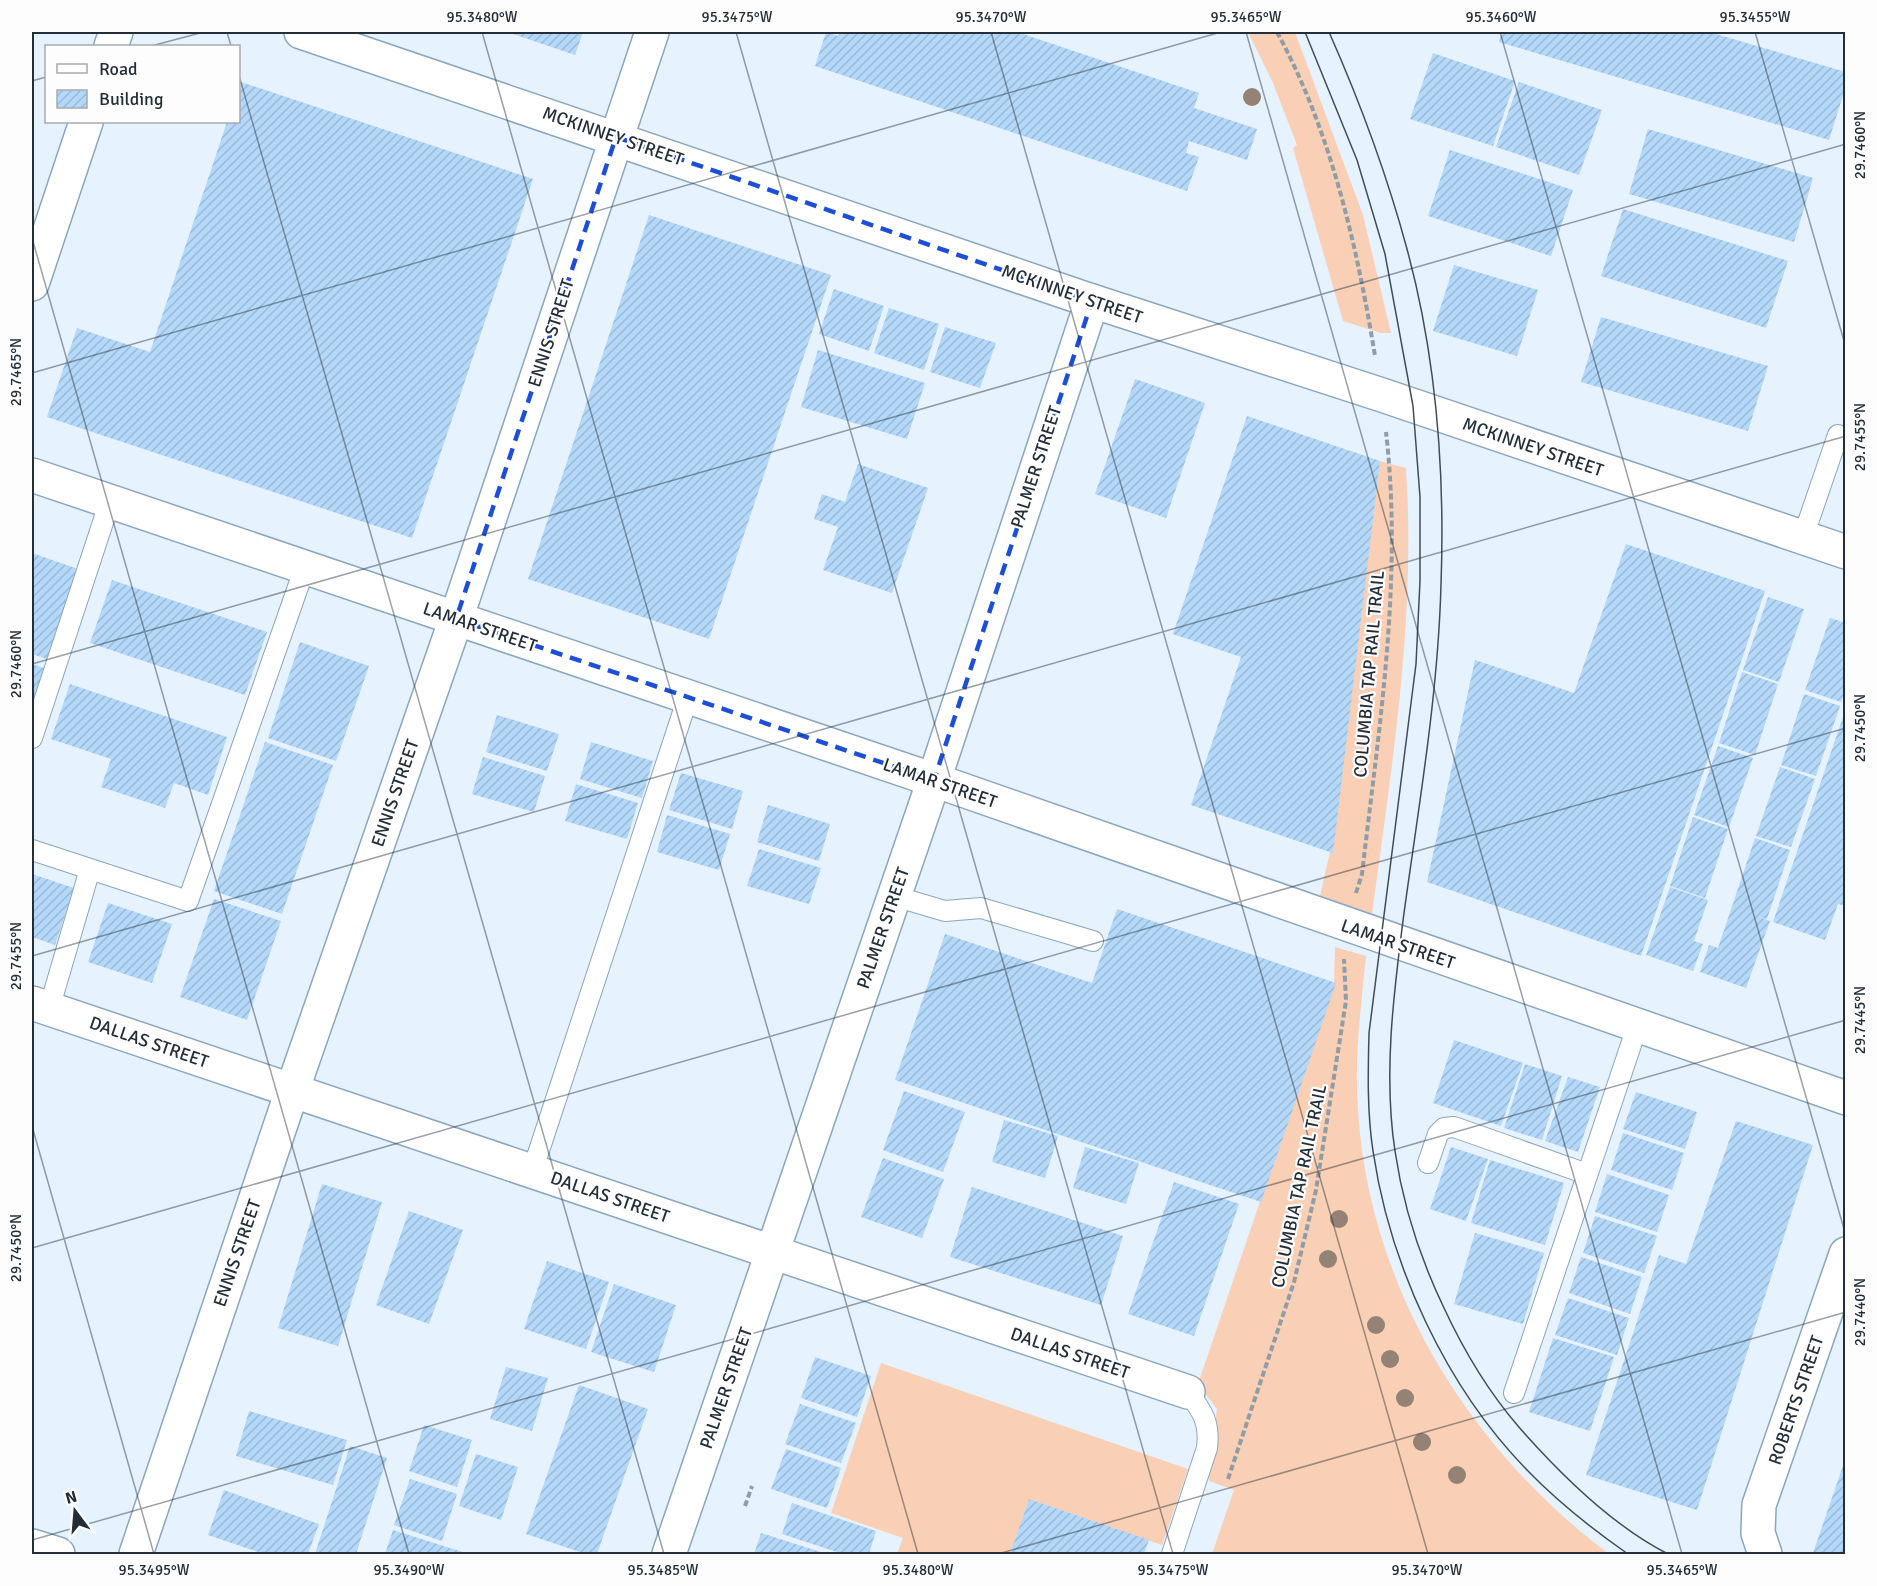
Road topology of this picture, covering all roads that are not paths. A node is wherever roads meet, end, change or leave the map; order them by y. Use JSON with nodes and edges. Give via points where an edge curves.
{"nodes":[{"id":1,"x":301,"y":32,"type":"edge"},
{"id":2,"x":652,"y":32,"type":"edge"},
{"id":3,"x":86,"y":123,"type":"edge"},
{"id":4,"x":616,"y":137,"type":"junction"},
{"id":5,"x":32,"y":284,"type":"edge"},
{"id":6,"x":1092,"y":301,"type":"junction"},
{"id":7,"x":1838,"y":435,"type":"dead end"},
{"id":8,"x":32,"y":475,"type":"edge"},
{"id":9,"x":110,"y":501,"type":"junction"},
{"id":10,"x":1803,"y":537,"type":"junction"},
{"id":11,"x":1845,"y":552,"type":"edge"},
{"id":12,"x":305,"y":567,"type":"junction"},
{"id":13,"x":456,"y":619,"type":"junction"},
{"id":14,"x":688,"y":697,"type":"junction"},
{"id":15,"x":32,"y":738,"type":"edge"},
{"id":16,"x":934,"y":780,"type":"junction"},
{"id":17,"x":32,"y":850,"type":"edge"},
{"id":18,"x":90,"y":869,"type":"junction"},
{"id":19,"x":894,"y":896,"type":"junction"},
{"id":20,"x":1093,"y":941,"type":"dead end"},
{"id":21,"x":40,"y":1006,"type":"edge"},
{"id":22,"x":1637,"y":1027,"type":"junction"},
{"id":23,"x":292,"y":1090,"type":"junction"},
{"id":24,"x":1845,"y":1098,"type":"edge"},
{"id":25,"x":1428,"y":1163,"type":"dead end"},
{"id":26,"x":532,"y":1172,"type":"junction"},
{"id":27,"x":1587,"y":1174,"type":"junction"},
{"id":28,"x":772,"y":1252,"type":"junction"},
{"id":29,"x":1845,"y":1254,"type":"edge"},
{"id":30,"x":1188,"y":1392,"type":"joint"},
{"id":31,"x":1514,"y":1393,"type":"dead end"},
{"id":32,"x":32,"y":1546,"type":"edge"},
{"id":33,"x":1763,"y":1551,"type":"edge"},
{"id":34,"x":58,"y":1554,"type":"edge"},
{"id":35,"x":136,"y":1554,"type":"edge"},
{"id":36,"x":669,"y":1554,"type":"edge"},
{"id":37,"x":1173,"y":1554,"type":"edge"}],
"edges":[{"from":1,"to":4,"type":"street","name":"MCKINNEY STREET"},
{"from":2,"to":4,"type":"street","name":"ENNIS STREET"},
{"from":3,"to":5,"type":"street"},
{"from":4,"to":6,"type":"street","name":"MCKINNEY STREET"},
{"from":4,"to":13,"type":"street","name":"ENNIS STREET"},
{"from":6,"to":10,"type":"street","name":"MCKINNEY STREET"},
{"from":6,"to":16,"type":"street","name":"PALMER STREET"},
{"from":7,"to":10,"type":"lane"},
{"from":8,"to":9,"type":"street","name":"LAMAR STREET"},
{"from":9,"to":12,"type":"street","name":"LAMAR STREET"},
{"from":9,"to":15,"type":"lane"},
{"from":10,"to":11,"type":"street","name":"MCKINNEY STREET"},
{"from":12,"to":13,"type":"street","name":"LAMAR STREET"},
{"from":12,"to":18,"type":"lane","via":[[188,901]]},
{"from":13,"to":14,"type":"street","name":"LAMAR STREET"},
{"from":13,"to":23,"type":"street","name":"ENNIS STREET"},
{"from":14,"to":16,"type":"street","name":"LAMAR STREET"},
{"from":14,"to":26,"type":"lane"},
{"from":16,"to":19,"type":"street","name":"PALMER STREET"},
{"from":16,"to":22,"type":"street","name":"LAMAR STREET"},
{"from":17,"to":18,"type":"lane"},
{"from":18,"to":21,"type":"lane"},
{"from":19,"to":20,"type":"lane","via":[[945,911],[981,908]]},
{"from":19,"to":28,"type":"street","name":"PALMER STREET"},
{"from":21,"to":23,"type":"street","name":"DALLAS STREET"},
{"from":22,"to":24,"type":"street","name":"LAMAR STREET"},
{"from":22,"to":27,"type":"lane"},
{"from":23,"to":26,"type":"street","name":"DALLAS STREET"},
{"from":23,"to":35,"type":"street","name":"ENNIS STREET"},
{"from":25,"to":27,"type":"lane","via":[[1438,1134],[1444,1128],[1454,1127]]},
{"from":26,"to":28,"type":"street","name":"DALLAS STREET"},
{"from":27,"to":31,"type":"lane"},
{"from":28,"to":30,"type":"street","name":"DALLAS STREET"},
{"from":28,"to":36,"type":"street","name":"PALMER STREET"},
{"from":29,"to":33,"type":"street","name":"ROBERTS STREET","via":[[1759,1505],[1757,1519]]},
{"from":30,"to":37,"type":"lane","via":[[1205,1414],[1209,1431]]},
{"from":32,"to":34,"type":"street"}]}
